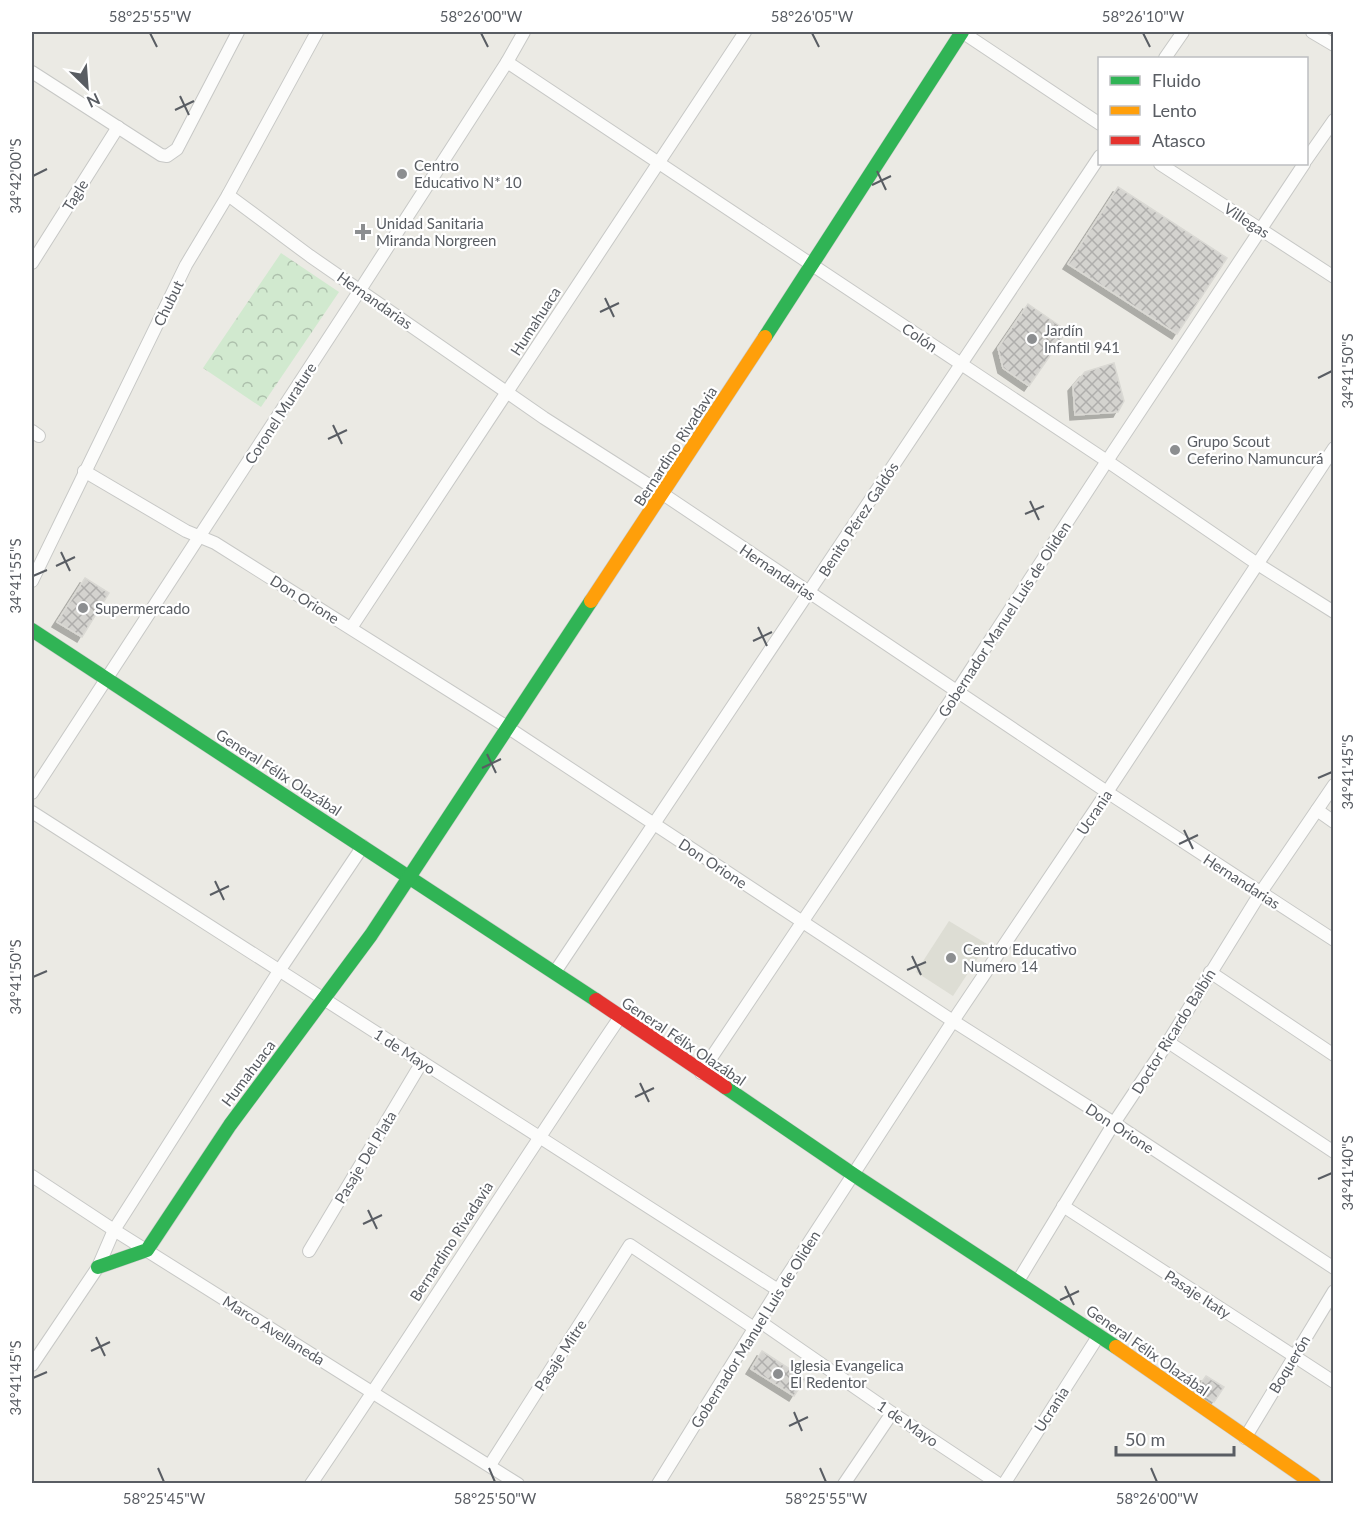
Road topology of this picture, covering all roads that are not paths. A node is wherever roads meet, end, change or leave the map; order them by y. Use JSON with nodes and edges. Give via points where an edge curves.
{"nodes":[{"id":1,"x":238,"y":32,"type":"edge"},
{"id":2,"x":317,"y":32,"type":"edge"},
{"id":3,"x":524,"y":32,"type":"edge"},
{"id":4,"x":745,"y":32,"type":"edge"},
{"id":5,"x":962,"y":32,"type":"edge"},
{"id":6,"x":1183,"y":32,"type":"edge"},
{"id":7,"x":1312,"y":32,"type":"edge"},
{"id":8,"x":1334,"y":45,"type":"edge"},
{"id":9,"x":1166,"y":57,"type":"edge"},
{"id":10,"x":507,"y":62,"type":"junction"},
{"id":11,"x":32,"y":72,"type":"edge"},
{"id":12,"x":1334,"y":120,"type":"edge"},
{"id":13,"x":1098,"y":123,"type":"edge"},
{"id":14,"x":118,"y":127,"type":"junction"},
{"id":15,"x":1308,"y":158,"type":"edge"},
{"id":16,"x":1098,"y":159,"type":"edge"},
{"id":17,"x":659,"y":163,"type":"junction"},
{"id":18,"x":1162,"y":165,"type":"edge"},
{"id":19,"x":1303,"y":165,"type":"edge"},
{"id":20,"x":228,"y":195,"type":"junction"},
{"id":21,"x":1260,"y":228,"type":"junction"},
{"id":22,"x":32,"y":263,"type":"edge"},
{"id":23,"x":812,"y":266,"type":"junction"},
{"id":24,"x":1334,"y":277,"type":"edge"},
{"id":25,"x":360,"y":290,"type":"junction"},
{"id":26,"x":960,"y":364,"type":"junction"},
{"id":27,"x":507,"y":393,"type":"junction"},
{"id":28,"x":1334,"y":448,"type":"edge"},
{"id":29,"x":1107,"y":461,"type":"junction"},
{"id":30,"x":84,"y":471,"type":"junction"},
{"id":31,"x":663,"y":494,"type":"junction"},
{"id":32,"x":199,"y":536,"type":"junction"},
{"id":33,"x":1256,"y":563,"type":"junction"},
{"id":34,"x":32,"y":581,"type":"edge"},
{"id":35,"x":809,"y":593,"type":"junction"},
{"id":36,"x":1334,"y":612,"type":"edge"},
{"id":37,"x":351,"y":628,"type":"junction"},
{"id":38,"x":32,"y":630,"type":"edge"},
{"id":39,"x":106,"y":680,"type":"junction"},
{"id":40,"x":957,"y":691,"type":"junction"},
{"id":41,"x":507,"y":727,"type":"junction"},
{"id":42,"x":1334,"y":785,"type":"edge"},
{"id":43,"x":1107,"y":792,"type":"junction"},
{"id":44,"x":32,"y":793,"type":"edge"},
{"id":45,"x":1317,"y":810,"type":"junction"},
{"id":46,"x":32,"y":812,"type":"edge"},
{"id":47,"x":1334,"y":822,"type":"edge"},
{"id":48,"x":653,"y":823,"type":"junction"},
{"id":49,"x":363,"y":846,"type":"junction"},
{"id":50,"x":410,"y":876,"type":"junction"},
{"id":51,"x":1261,"y":892,"type":"junction"},
{"id":52,"x":802,"y":922,"type":"junction"},
{"id":53,"x":1334,"y":940,"type":"edge"},
{"id":54,"x":279,"y":971,"type":"junction"},
{"id":55,"x":555,"y":972,"type":"junction"},
{"id":56,"x":1210,"y":972,"type":"junction"},
{"id":57,"x":325,"y":998,"type":"junction"},
{"id":58,"x":620,"y":1017,"type":"junction"},
{"id":59,"x":953,"y":1021,"type":"junction"},
{"id":60,"x":1168,"y":1042,"type":"junction"},
{"id":61,"x":1334,"y":1055,"type":"edge"},
{"id":62,"x":422,"y":1062,"type":"junction"},
{"id":63,"x":701,"y":1073,"type":"junction"},
{"id":64,"x":1114,"y":1123,"type":"junction"},
{"id":65,"x":538,"y":1137,"type":"junction"},
{"id":66,"x":1334,"y":1152,"type":"edge"},
{"id":67,"x":854,"y":1175,"type":"junction"},
{"id":68,"x":32,"y":1176,"type":"edge"},
{"id":69,"x":1063,"y":1206,"type":"junction"},
{"id":70,"x":114,"y":1230,"type":"junction"},
{"id":71,"x":630,"y":1245,"type":"joint"},
{"id":72,"x":147,"y":1250,"type":"junction"},
{"id":73,"x":309,"y":1251,"type":"dead end"},
{"id":74,"x":98,"y":1267,"type":"junction"},
{"id":75,"x":1334,"y":1268,"type":"edge"},
{"id":76,"x":1018,"y":1281,"type":"junction"},
{"id":77,"x":778,"y":1290,"type":"junction"},
{"id":78,"x":1334,"y":1291,"type":"edge"},
{"id":79,"x":757,"y":1324,"type":"junction"},
{"id":80,"x":1099,"y":1335,"type":"junction"},
{"id":81,"x":1293,"y":1357,"type":"junction"},
{"id":82,"x":32,"y":1365,"type":"edge"},
{"id":83,"x":1334,"y":1382,"type":"edge"},
{"id":84,"x":373,"y":1392,"type":"junction"},
{"id":85,"x":892,"y":1413,"type":"junction"},
{"id":86,"x":1245,"y":1438,"type":"junction"},
{"id":87,"x":490,"y":1465,"type":"junction"},
{"id":88,"x":311,"y":1484,"type":"edge"},
{"id":89,"x":518,"y":1484,"type":"edge"},
{"id":90,"x":658,"y":1484,"type":"edge"},
{"id":91,"x":844,"y":1484,"type":"edge"},
{"id":92,"x":999,"y":1484,"type":"edge"},
{"id":93,"x":1004,"y":1484,"type":"edge"},
{"id":94,"x":1314,"y":1484,"type":"edge"}],
"edges":[{"from":1,"to":14,"type":"street","via":[[172,154],[161,154]]},
{"from":2,"to":20,"type":"street","name":"Chubut"},
{"from":3,"to":10,"type":"street","name":"Coronel Murature"},
{"from":4,"to":17,"type":"street","name":"Humahuaca"},
{"from":5,"to":13,"type":"street"},
{"from":5,"to":23,"type":"street","name":"Bernardino Rivadavia"},
{"from":6,"to":9,"type":"street"},
{"from":7,"to":8,"type":"street"},
{"from":10,"to":17,"type":"street","name":"Colón"},
{"from":10,"to":25,"type":"street","name":"Coronel Murature"},
{"from":11,"to":14,"type":"street"},
{"from":12,"to":15,"type":"street","name":"Gobernador Manuel Luis de Oliden"},
{"from":14,"to":22,"type":"street","name":"Tagle"},
{"from":16,"to":26,"type":"street","name":"Benito Pérez Galdós"},
{"from":17,"to":23,"type":"street","name":"Colón"},
{"from":17,"to":27,"type":"street","name":"Humahuaca"},
{"from":18,"to":21,"type":"street","name":"Villegas"},
{"from":19,"to":21,"type":"street","name":"Gobernador Manuel Luis de Oliden"},
{"from":20,"to":25,"type":"street","name":"Hernandarias"},
{"from":20,"to":30,"type":"street","name":"Chubut","via":[[186,265]]},
{"from":21,"to":24,"type":"street","name":"Villegas"},
{"from":21,"to":29,"type":"street","name":"Gobernador Manuel Luis de Oliden"},
{"from":23,"to":26,"type":"street","name":"Colón"},
{"from":23,"to":31,"type":"street","name":"Bernardino Rivadavia"},
{"from":25,"to":27,"type":"street","name":"Hernandarias"},
{"from":25,"to":32,"type":"street","name":"Coronel Murature"},
{"from":26,"to":29,"type":"street","name":"Colón"},
{"from":26,"to":35,"type":"street","name":"Benito Pérez Galdós"},
{"from":27,"to":31,"type":"street","name":"Hernandarias"},
{"from":27,"to":37,"type":"street","name":"Humahuaca"},
{"from":28,"to":33,"type":"street","name":"Ucrania"},
{"from":29,"to":33,"type":"street","name":"Colón"},
{"from":29,"to":40,"type":"street","name":"Gobernador Manuel Luis de Oliden"},
{"from":30,"to":32,"type":"street","name":"Don Orione"},
{"from":30,"to":34,"type":"street","name":"Chubut"},
{"from":31,"to":35,"type":"street","name":"Hernandarias"},
{"from":31,"to":41,"type":"street","name":"Bernardino Rivadavia"},
{"from":32,"to":37,"type":"street","name":"Don Orione"},
{"from":32,"to":39,"type":"street","name":"Coronel Murature"},
{"from":33,"to":36,"type":"street","name":"Colón"},
{"from":33,"to":43,"type":"street","name":"Ucrania"},
{"from":35,"to":40,"type":"street","name":"Hernandarias"},
{"from":35,"to":48,"type":"street","name":"Benito Pérez Galdós"},
{"from":37,"to":41,"type":"street","name":"Don Orione"},
{"from":38,"to":39,"type":"street","name":"General Félix Olazábal"},
{"from":39,"to":44,"type":"street","name":"Coronel Murature"},
{"from":39,"to":49,"type":"street","name":"General Félix Olazábal"},
{"from":40,"to":43,"type":"street","name":"Hernandarias"},
{"from":40,"to":52,"type":"street","name":"Gobernador Manuel Luis de Oliden"},
{"from":41,"to":48,"type":"street","name":"Don Orione"},
{"from":41,"to":50,"type":"street","name":"Bernardino Rivadavia"},
{"from":42,"to":45,"type":"street","name":"Doctor Ricardo Balbín"},
{"from":43,"to":51,"type":"street","name":"Hernandarias"},
{"from":43,"to":59,"type":"street","name":"Ucrania"},
{"from":45,"to":47,"type":"street"},
{"from":45,"to":51,"type":"street","name":"Doctor Ricardo Balbín"},
{"from":46,"to":54,"type":"street","name":"1 de Mayo"},
{"from":48,"to":52,"type":"street","name":"Don Orione"},
{"from":48,"to":55,"type":"street","name":"Benito Pérez Galdós"},
{"from":49,"to":50,"type":"street","name":"General Félix Olazábal"},
{"from":49,"to":54,"type":"street","name":"Humahuaca"},
{"from":50,"to":55,"type":"street","name":"General Félix Olazábal"},
{"from":50,"to":57,"type":"street","name":"Humahuaca"},
{"from":51,"to":53,"type":"street","name":"Hernandarias"},
{"from":51,"to":56,"type":"street","name":"Doctor Ricardo Balbín"},
{"from":52,"to":59,"type":"street","name":"Don Orione"},
{"from":52,"to":63,"type":"street","name":"Gobernador Manuel Luis de Oliden"},
{"from":54,"to":57,"type":"street","name":"1 de Mayo"},
{"from":54,"to":70,"type":"street","name":"Humahuaca"},
{"from":55,"to":58,"type":"street","name":"General Félix Olazábal"},
{"from":56,"to":60,"type":"street","name":"Doctor Ricardo Balbín"},
{"from":56,"to":61,"type":"street"},
{"from":57,"to":62,"type":"street","name":"1 de Mayo"},
{"from":57,"to":72,"type":"street","name":"Humahuaca","via":[[230,1125]]},
{"from":58,"to":63,"type":"street","name":"General Félix Olazábal"},
{"from":58,"to":65,"type":"street","name":"Bernardino Rivadavia"},
{"from":59,"to":64,"type":"street","name":"Don Orione"},
{"from":59,"to":67,"type":"street","name":"Ucrania"},
{"from":60,"to":64,"type":"street","name":"Doctor Ricardo Balbín"},
{"from":60,"to":66,"type":"street"},
{"from":62,"to":65,"type":"street","name":"1 de Mayo"},
{"from":62,"to":73,"type":"street","name":"Pasaje Del Plata"},
{"from":63,"to":67,"type":"street","name":"General Félix Olazábal"},
{"from":64,"to":69,"type":"street","name":"Doctor Ricardo Balbín"},
{"from":64,"to":75,"type":"street","name":"Don Orione"},
{"from":65,"to":77,"type":"street","name":"1 de Mayo"},
{"from":65,"to":84,"type":"street","name":"Bernardino Rivadavia"},
{"from":67,"to":76,"type":"street","name":"General Félix Olazábal"},
{"from":67,"to":77,"type":"street","name":"Gobernador Manuel Luis de Oliden"},
{"from":68,"to":70,"type":"street","name":"Marco Avellaneda"},
{"from":69,"to":76,"type":"street","name":"Doctor Ricardo Balbín"},
{"from":69,"to":81,"type":"street","name":"Pasaje Itaty"},
{"from":70,"to":72,"type":"street","name":"Marco Avellaneda"},
{"from":70,"to":74,"type":"street","name":"Humahuaca"},
{"from":71,"to":79,"type":"street","name":"1 de Mayo"},
{"from":71,"to":87,"type":"street","name":"Pasaje Mitre"},
{"from":72,"to":74,"type":"street"},
{"from":72,"to":84,"type":"street","name":"Marco Avellaneda"},
{"from":74,"to":82,"type":"street","name":"Humahuaca"},
{"from":76,"to":80,"type":"street","name":"General Félix Olazábal"},
{"from":77,"to":79,"type":"street","name":"Gobernador Manuel Luis de Oliden"},
{"from":78,"to":81,"type":"street","name":"Boquerón"},
{"from":79,"to":85,"type":"street","name":"1 de Mayo"},
{"from":79,"to":90,"type":"street","name":"Gobernador Manuel Luis de Oliden"},
{"from":80,"to":86,"type":"street","name":"General Félix Olazábal"},
{"from":80,"to":93,"type":"street","name":"Ucrania"},
{"from":81,"to":83,"type":"street","name":"Pasaje Itaty"},
{"from":81,"to":86,"type":"street","name":"Boquerón"},
{"from":84,"to":87,"type":"street","name":"Marco Avellaneda"},
{"from":84,"to":88,"type":"street","name":"Bernardino Rivadavia"},
{"from":85,"to":91,"type":"street"},
{"from":85,"to":92,"type":"street","name":"1 de Mayo"},
{"from":86,"to":94,"type":"street","name":"General Félix Olazábal"},
{"from":87,"to":89,"type":"street","name":"Marco Avellaneda"}]}
